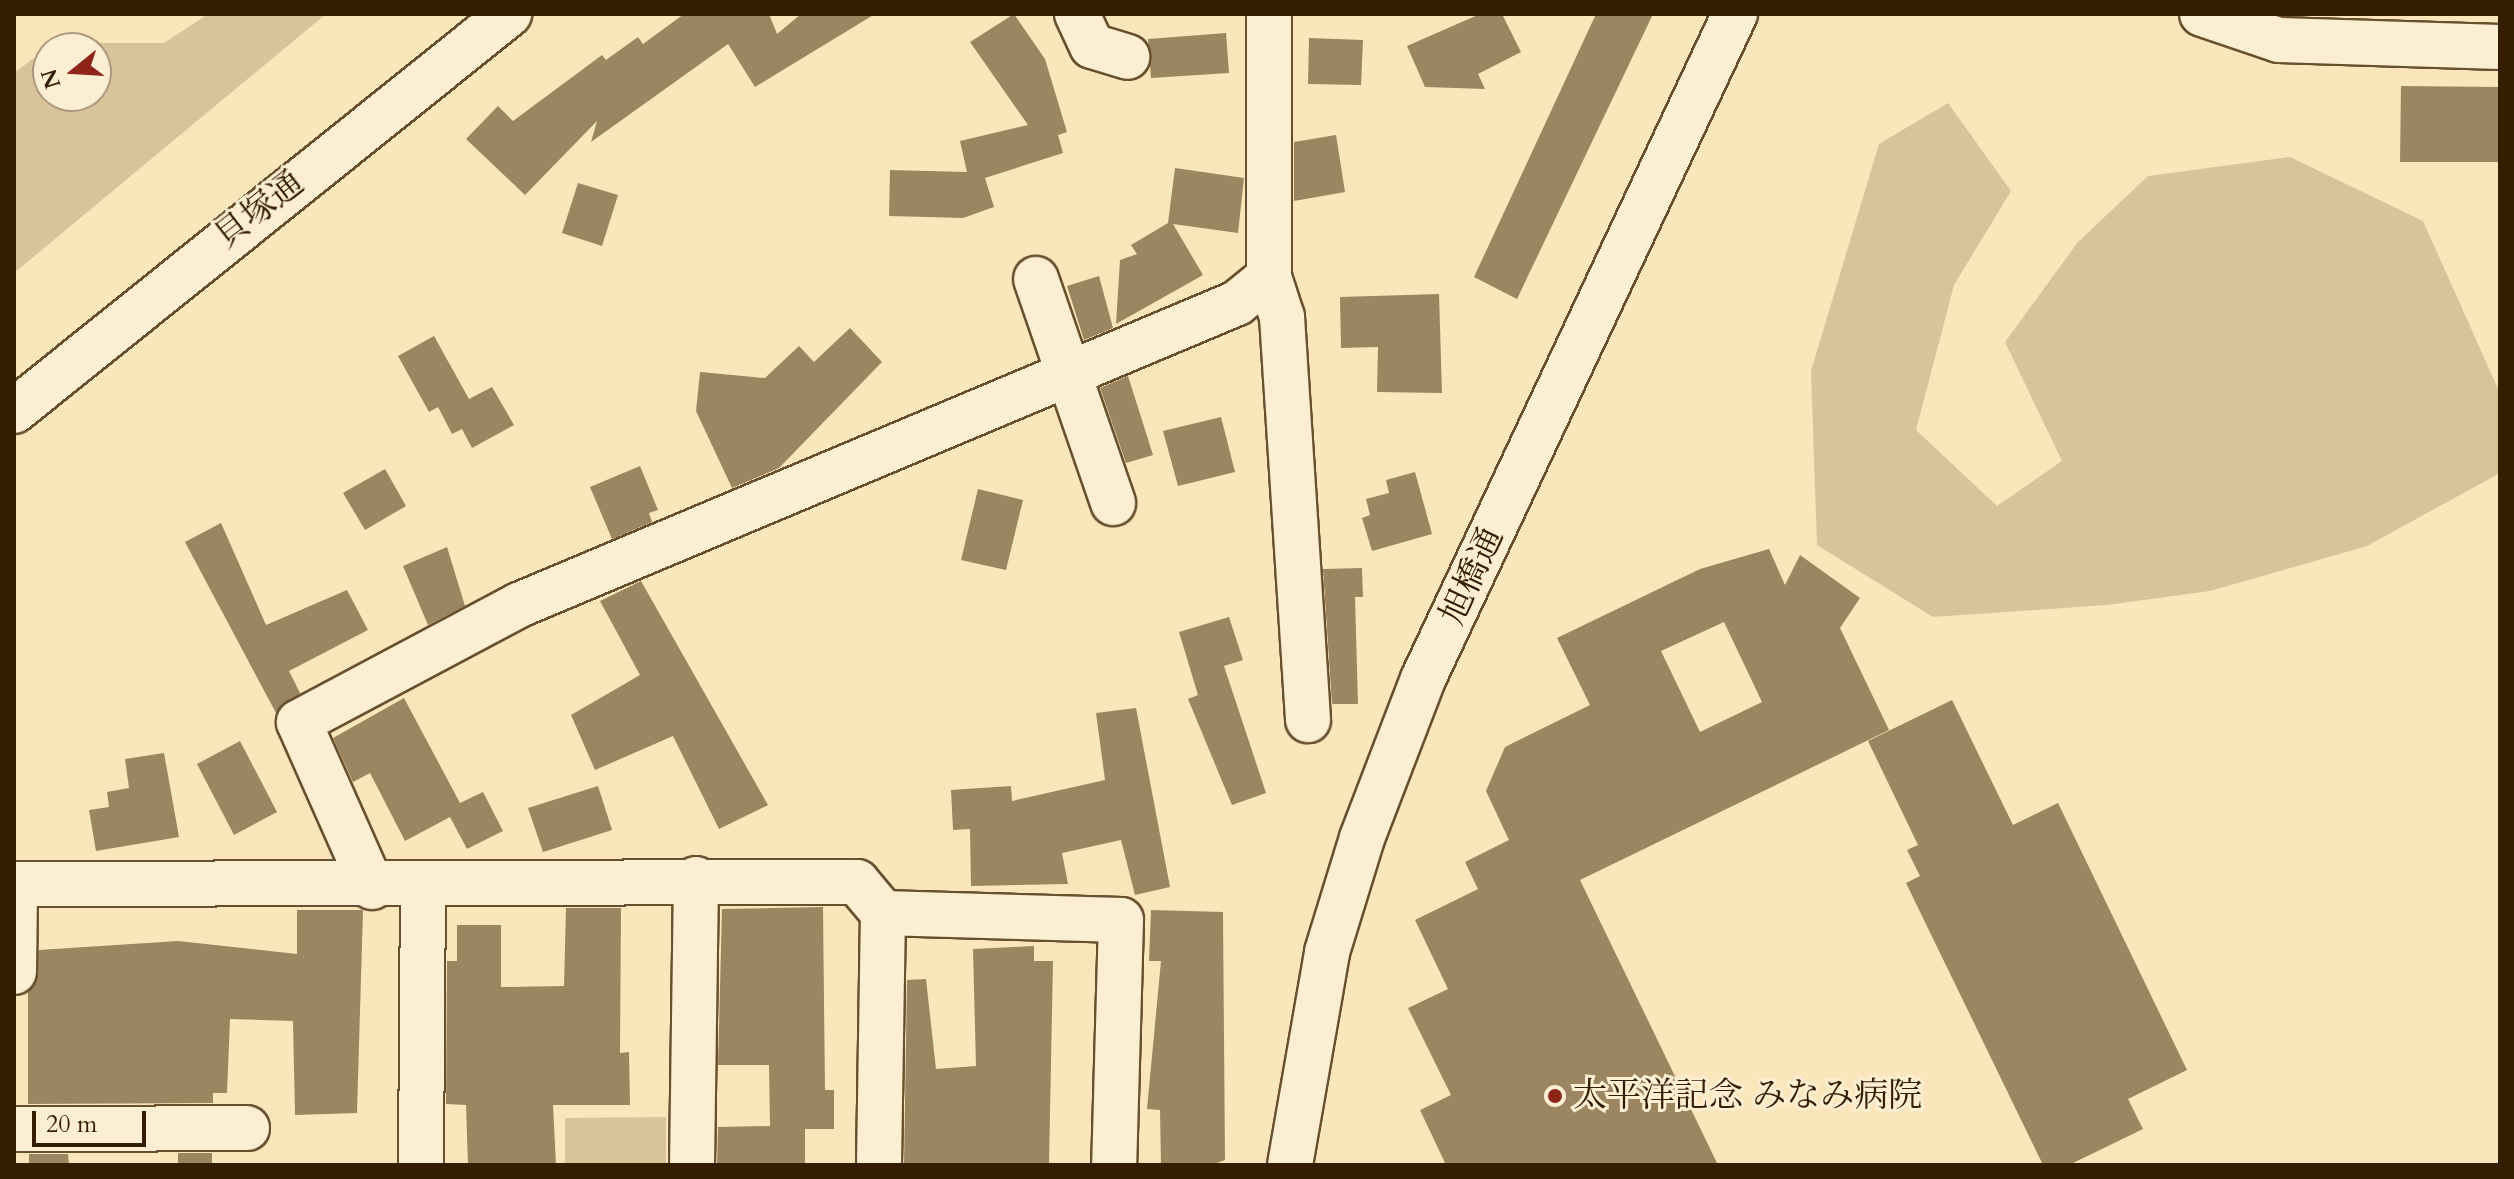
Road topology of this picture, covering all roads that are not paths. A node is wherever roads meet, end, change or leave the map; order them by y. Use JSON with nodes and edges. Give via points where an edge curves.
{"nodes":[{"id":1,"x":509,"y":14,"type":"edge"},
{"id":2,"x":1077,"y":14,"type":"edge"},
{"id":3,"x":1269,"y":14,"type":"edge"},
{"id":4,"x":1735,"y":14,"type":"edge"},
{"id":5,"x":2202,"y":14,"type":"edge"},
{"id":6,"x":2474,"y":36,"type":"edge"},
{"id":7,"x":1127,"y":57,"type":"dead end"},
{"id":8,"x":1269,"y":277,"type":"junction"},
{"id":9,"x":1036,"y":279,"type":"dead end"},
{"id":10,"x":1070,"y":369,"type":"junction"},
{"id":11,"x":14,"y":411,"type":"edge"},
{"id":12,"x":1113,"y":503,"type":"dead end"},
{"id":13,"x":1308,"y":720,"type":"dead end"},
{"id":14,"x":696,"y":879,"type":"junction"},
{"id":15,"x":15,"y":884,"type":"edge"},
{"id":16,"x":372,"y":887,"type":"junction"},
{"id":17,"x":423,"y":887,"type":"junction"},
{"id":18,"x":883,"y":913,"type":"junction"},
{"id":19,"x":14,"y":972,"type":"edge"},
{"id":20,"x":247,"y":1128,"type":"dead end"},
{"id":21,"x":14,"y":1129,"type":"edge"},
{"id":22,"x":421,"y":1165,"type":"edge"},
{"id":23,"x":692,"y":1165,"type":"edge"},
{"id":24,"x":879,"y":1165,"type":"edge"},
{"id":25,"x":1114,"y":1165,"type":"edge"},
{"id":26,"x":1290,"y":1165,"type":"edge"}],
"edges":[{"from":1,"to":11,"type":"street","name":"貝塚通"},
{"from":2,"to":7,"type":"street","via":[[1092,46]]},
{"from":3,"to":8,"type":"street"},
{"from":4,"to":26,"type":"street","name":"旭橋通","via":[[1423,679],[1327,952]]},
{"from":5,"to":6,"type":"street","via":[[2279,40]]},
{"from":8,"to":10,"type":"street","via":[[1237,303]]},
{"from":8,"to":13,"type":"street","via":[[1282,317]]},
{"from":9,"to":10,"type":"street"},
{"from":10,"to":12,"type":"street"},
{"from":10,"to":16,"type":"street","via":[[519,605],[299,722]]},
{"from":14,"to":17,"type":"street"},
{"from":14,"to":18,"type":"street","via":[[857,882]]},
{"from":14,"to":23,"type":"street"},
{"from":15,"to":16,"type":"street"},
{"from":15,"to":19,"type":"street"},
{"from":16,"to":17,"type":"street"},
{"from":17,"to":22,"type":"street"},
{"from":18,"to":24,"type":"street"},
{"from":18,"to":25,"type":"street","via":[[1121,920]]},
{"from":20,"to":21,"type":"street"}]}
